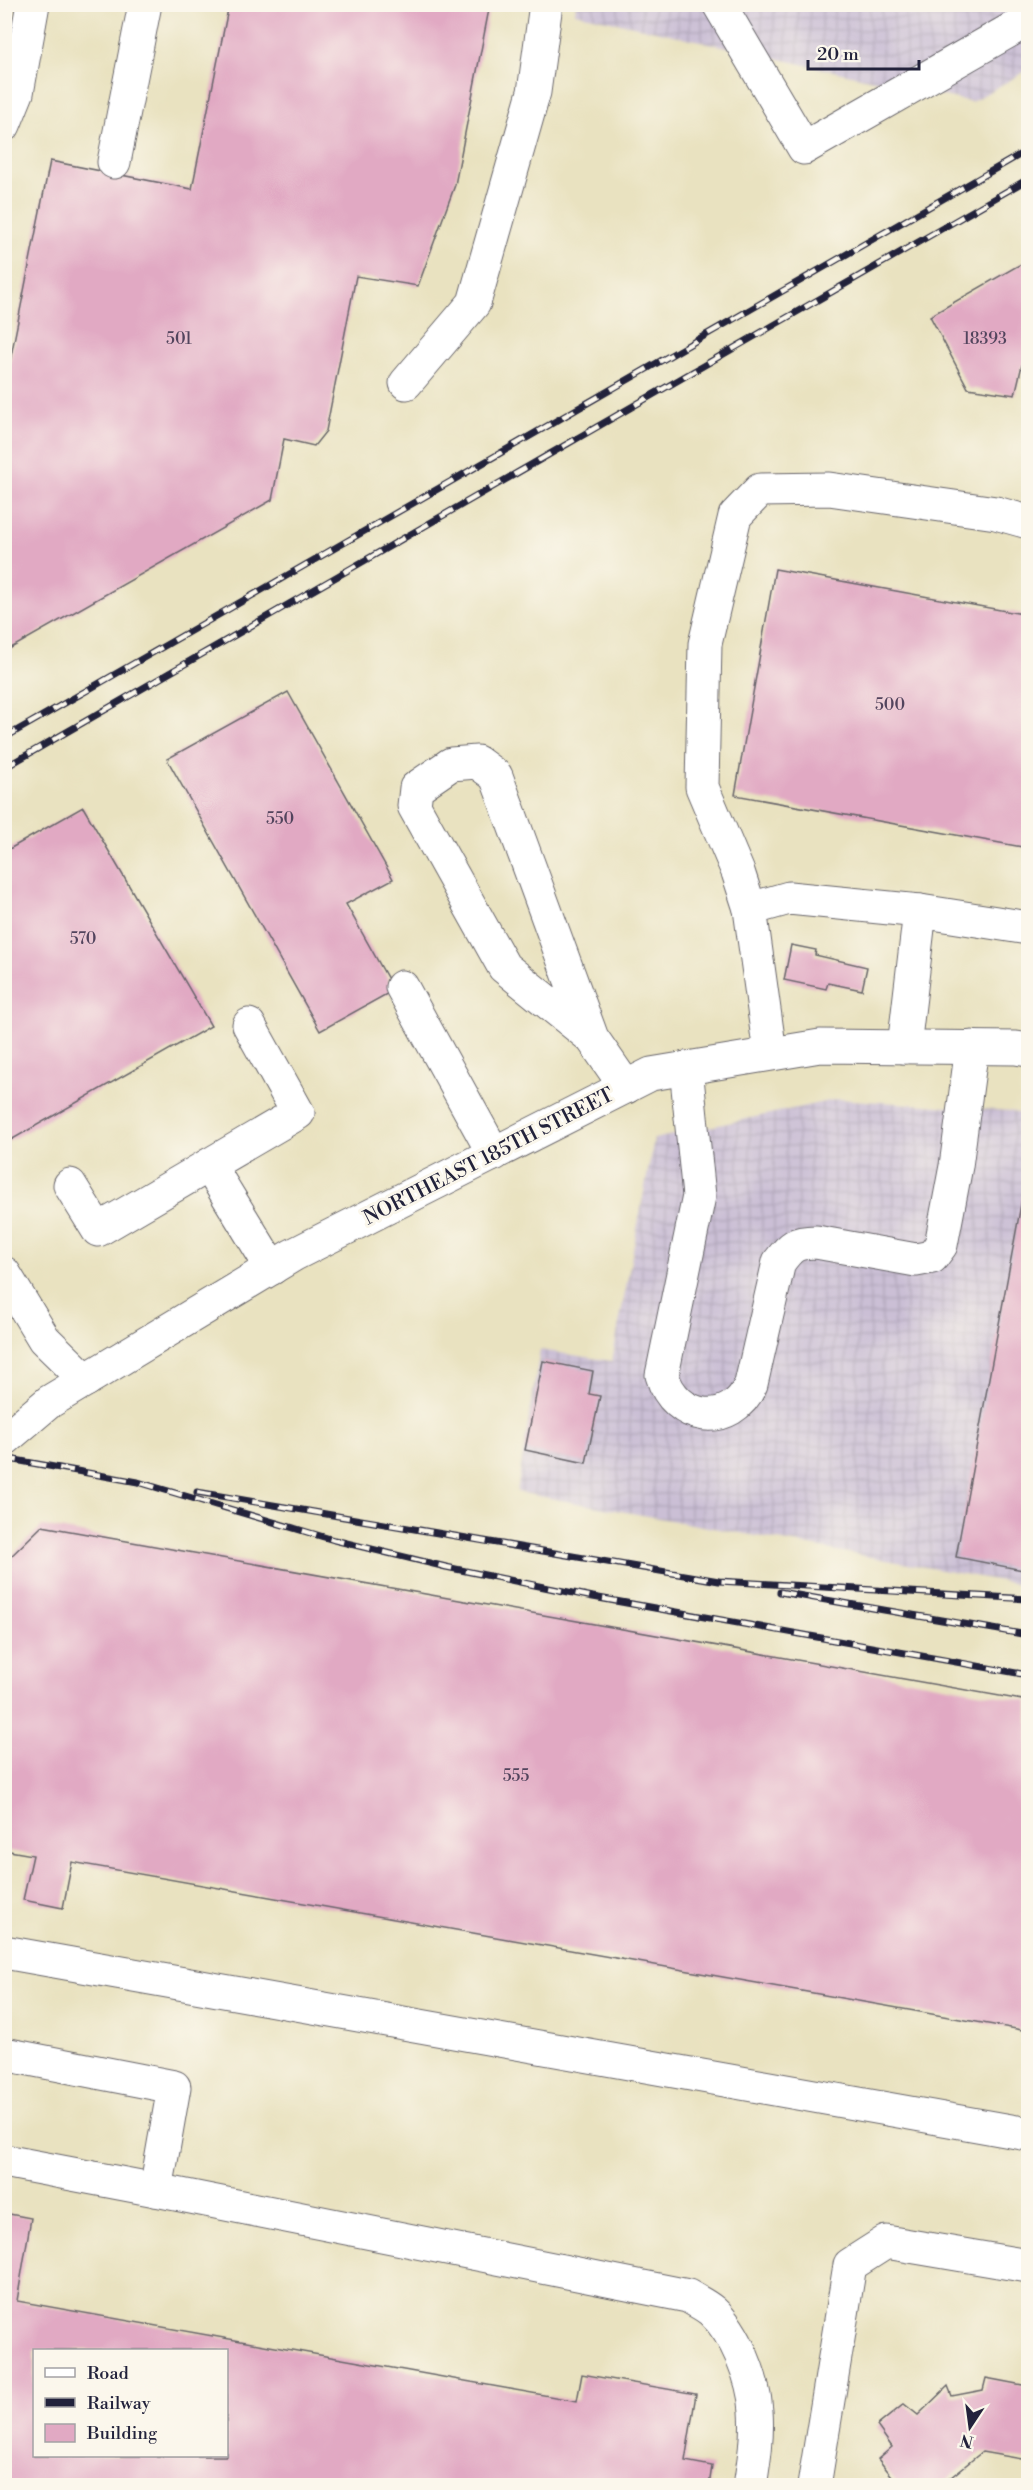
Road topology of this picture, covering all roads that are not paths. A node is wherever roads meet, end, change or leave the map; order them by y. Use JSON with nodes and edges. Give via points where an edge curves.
{"nodes":[{"id":1,"x":33,"y":4,"type":"edge"},
{"id":2,"x":145,"y":4,"type":"edge"},
{"id":3,"x":546,"y":4,"type":"edge"},
{"id":4,"x":719,"y":4,"type":"edge"},
{"id":5,"x":1029,"y":20,"type":"edge"},
{"id":6,"x":4,"y":125,"type":"edge"},
{"id":7,"x":114,"y":162,"type":"dead end"},
{"id":8,"x":406,"y":383,"type":"dead end"},
{"id":9,"x":1029,"y":522,"type":"edge"},
{"id":10,"x":750,"y":909,"type":"junction"},
{"id":11,"x":920,"y":911,"type":"junction"},
{"id":12,"x":1029,"y":928,"type":"edge"},
{"id":13,"x":402,"y":987,"type":"dead end"},
{"id":14,"x":249,"y":1025,"type":"dead end"},
{"id":15,"x":592,"y":1038,"type":"junction"},
{"id":16,"x":904,"y":1047,"type":"junction"},
{"id":17,"x":972,"y":1047,"type":"junction"},
{"id":18,"x":1029,"y":1050,"type":"edge"},
{"id":19,"x":770,"y":1053,"type":"junction"},
{"id":20,"x":686,"y":1068,"type":"junction"},
{"id":21,"x":626,"y":1087,"type":"junction"},
{"id":22,"x":494,"y":1154,"type":"junction"},
{"id":23,"x":209,"y":1165,"type":"junction"},
{"id":24,"x":70,"y":1185,"type":"dead end"},
{"id":25,"x":272,"y":1268,"type":"junction"},
{"id":26,"x":4,"y":1273,"type":"edge"},
{"id":27,"x":86,"y":1380,"type":"junction"},
{"id":28,"x":4,"y":1440,"type":"edge"},
{"id":29,"x":4,"y":1952,"type":"edge"},
{"id":30,"x":4,"y":2054,"type":"edge"},
{"id":31,"x":1029,"y":2134,"type":"edge"},
{"id":32,"x":4,"y":2161,"type":"edge"},
{"id":33,"x":156,"y":2190,"type":"junction"},
{"id":34,"x":1029,"y":2266,"type":"edge"},
{"id":35,"x":750,"y":2486,"type":"edge"},
{"id":36,"x":814,"y":2486,"type":"edge"}],
"edges":[{"from":1,"to":6,"type":"street","via":[[17,93]]},
{"from":2,"to":7,"type":"street"},
{"from":3,"to":8,"type":"street","via":[[534,92],[474,303]]},
{"from":4,"to":5,"type":"street","via":[[804,148]]},
{"from":9,"to":10,"type":"street","via":[[996,513],[828,489],[760,490],[735,516],[705,644],[702,787]]},
{"from":10,"to":11,"type":"street","via":[[789,898]]},
{"from":10,"to":19,"type":"street"},
{"from":11,"to":12,"type":"street"},
{"from":11,"to":16,"type":"street"},
{"from":13,"to":22,"type":"street"},
{"from":14,"to":23,"type":"street","via":[[298,1113]]},
{"from":15,"to":15,"type":"street","via":[[496,776],[477,762],[451,764],[416,788],[414,806],[504,967]]},
{"from":15,"to":21,"type":"street"},
{"from":16,"to":17,"type":"street","name":"NORTHEAST 185TH STREET"},
{"from":16,"to":19,"type":"street","name":"NORTHEAST 185TH STREET","via":[[820,1046]]},
{"from":17,"to":18,"type":"street","name":"NORTHEAST 185TH STREET"},
{"from":17,"to":20,"type":"street","via":[[941,1245],[932,1257],[916,1260],[816,1242],[800,1242],[788,1250],[779,1262],[751,1384],[745,1398],[722,1413],[703,1414],[685,1409],[666,1389],[662,1375],[699,1196]]},
{"from":19,"to":20,"type":"street","name":"NORTHEAST 185TH STREET"},
{"from":20,"to":21,"type":"street","name":"NORTHEAST 185TH STREET","via":[[651,1074]]},
{"from":21,"to":22,"type":"street","name":"NORTHEAST 185TH STREET"},
{"from":22,"to":25,"type":"street","name":"NORTHEAST 185TH STREET"},
{"from":23,"to":24,"type":"street","via":[[98,1230]]},
{"from":23,"to":25,"type":"street"},
{"from":25,"to":27,"type":"street","name":"NORTHEAST 185TH STREET"},
{"from":26,"to":27,"type":"street","via":[[44,1339]]},
{"from":27,"to":28,"type":"street","name":"NORTHEAST 185TH STREET","via":[[50,1402]]},
{"from":29,"to":31,"type":"street"},
{"from":30,"to":33,"type":"street","via":[[174,2087]]},
{"from":32,"to":33,"type":"street"},
{"from":33,"to":35,"type":"street","via":[[688,2296],[711,2310],[728,2329],[751,2386],[756,2411]]},
{"from":34,"to":36,"type":"street","via":[[885,2242],[850,2265]]}]}
